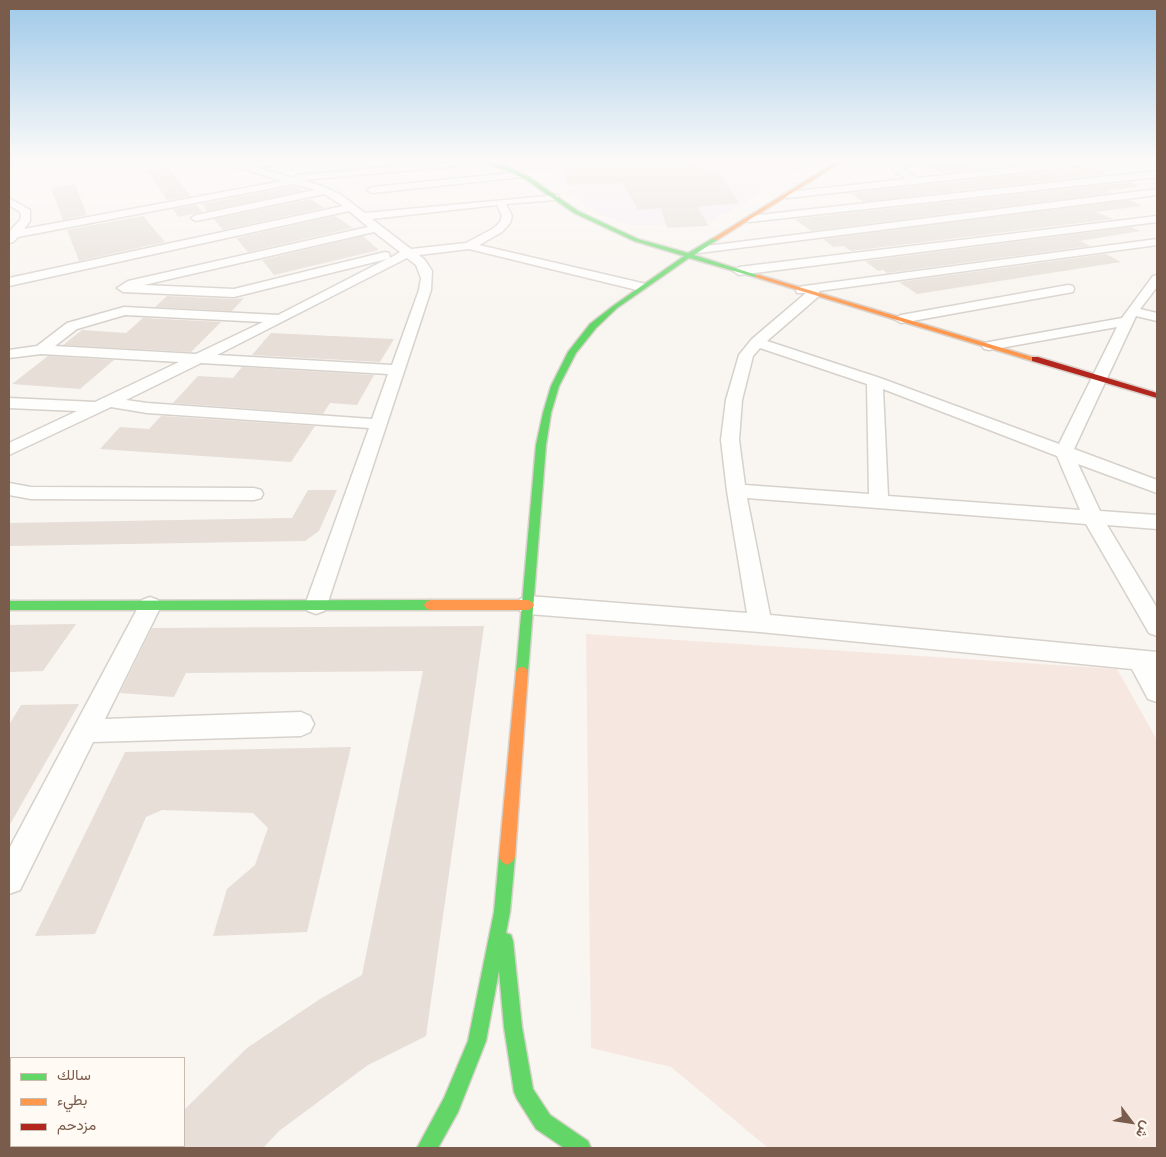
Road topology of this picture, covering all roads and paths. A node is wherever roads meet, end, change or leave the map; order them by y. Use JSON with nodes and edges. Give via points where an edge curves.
{"nodes":[{"id":1,"x":26,"y":213,"type":"edge"},
{"id":2,"x":125,"y":213,"type":"edge"},
{"id":3,"x":220,"y":213,"type":"edge"},
{"id":4,"x":356,"y":213,"type":"joint"},
{"id":5,"x":505,"y":213,"type":"edge"},
{"id":6,"x":581,"y":213,"type":"edge"},
{"id":7,"x":757,"y":213,"type":"edge"},
{"id":8,"x":795,"y":213,"type":"edge"},
{"id":9,"x":998,"y":213,"type":"edge"},
{"id":10,"x":196,"y":218,"type":"dead end"},
{"id":11,"x":749,"y":218,"type":"junction"},
{"id":12,"x":1157,"y":219,"type":"edge"},
{"id":13,"x":376,"y":228,"type":"junction"},
{"id":14,"x":10,"y":236,"type":"edge"},
{"id":15,"x":1157,"y":242,"type":"edge"},
{"id":16,"x":469,"y":246,"type":"junction"},
{"id":17,"x":407,"y":252,"type":"junction"},
{"id":18,"x":694,"y":253,"type":"junction"},
{"id":19,"x":739,"y":271,"type":"junction"},
{"id":20,"x":1157,"y":279,"type":"edge"},
{"id":21,"x":9,"y":282,"type":"edge"},
{"id":22,"x":641,"y":287,"type":"junction"},
{"id":23,"x":1068,"y":289,"type":"dead end"},
{"id":24,"x":808,"y":292,"type":"junction"},
{"id":25,"x":1130,"y":316,"type":"junction"},
{"id":26,"x":1157,"y":317,"type":"edge"},
{"id":27,"x":281,"y":319,"type":"junction"},
{"id":28,"x":901,"y":319,"type":"junction"},
{"id":29,"x":757,"y":342,"type":"junction"},
{"id":30,"x":989,"y":346,"type":"junction"},
{"id":31,"x":41,"y":350,"type":"junction"},
{"id":32,"x":9,"y":354,"type":"edge"},
{"id":33,"x":201,"y":358,"type":"junction"},
{"id":34,"x":398,"y":370,"type":"junction"},
{"id":35,"x":1100,"y":379,"type":"junction"},
{"id":36,"x":875,"y":381,"type":"junction"},
{"id":37,"x":1157,"y":396,"type":"edge"},
{"id":38,"x":9,"y":403,"type":"edge"},
{"id":39,"x":103,"y":405,"type":"junction"},
{"id":40,"x":379,"y":424,"type":"junction"},
{"id":41,"x":9,"y":450,"type":"edge"},
{"id":42,"x":1064,"y":452,"type":"junction"},
{"id":43,"x":1157,"y":488,"type":"edge"},
{"id":44,"x":9,"y":489,"type":"edge"},
{"id":45,"x":736,"y":491,"type":"junction"},
{"id":46,"x":254,"y":494,"type":"dead end"},
{"id":47,"x":879,"y":502,"type":"junction"},
{"id":48,"x":1093,"y":518,"type":"junction"},
{"id":49,"x":1157,"y":522,"type":"edge"},
{"id":50,"x":316,"y":605,"type":"junction"},
{"id":51,"x":528,"y":605,"type":"junction"},
{"id":52,"x":9,"y":606,"type":"edge"},
{"id":53,"x":150,"y":606,"type":"junction"},
{"id":54,"x":760,"y":623,"type":"junction"},
{"id":55,"x":1157,"y":627,"type":"edge"},
{"id":56,"x":1148,"y":662,"type":"edge"},
{"id":57,"x":1157,"y":691,"type":"edge"},
{"id":58,"x":301,"y":724,"type":"dead end"},
{"id":59,"x":85,"y":731,"type":"junction"},
{"id":60,"x":9,"y":879,"type":"edge"},
{"id":61,"x":502,"y":912,"type":"junction"},
{"id":62,"x":427,"y":1148,"type":"edge"},
{"id":63,"x":581,"y":1148,"type":"edge"}],
"edges":[{"from":1,"to":14,"type":"street","via":[[25,220]]},
{"from":2,"to":14,"type":"street"},
{"from":3,"to":10,"type":"street"},
{"from":4,"to":13,"type":"street"},
{"from":4,"to":21,"type":"street"},
{"from":5,"to":16,"type":"street","via":[[505,223],[498,230]]},
{"from":6,"to":18,"type":"main road","via":[[636,240]]},
{"from":7,"to":11,"type":"main road"},
{"from":8,"to":11,"type":"street"},
{"from":9,"to":18,"type":"street"},
{"from":11,"to":18,"type":"main road"},
{"from":12,"to":19,"type":"street"},
{"from":13,"to":17,"type":"street"},
{"from":13,"to":17,"type":"street","via":[[123,288],[234,293]]},
{"from":15,"to":24,"type":"street"},
{"from":16,"to":17,"type":"street"},
{"from":16,"to":22,"type":"street"},
{"from":17,"to":27,"type":"street"},
{"from":17,"to":34,"type":"street","via":[[426,270],[427,278]]},
{"from":18,"to":19,"type":"main road"},
{"from":18,"to":22,"type":"main road"},
{"from":19,"to":24,"type":"main road"},
{"from":20,"to":25,"type":"street"},
{"from":22,"to":51,"type":"main road","via":[[593,326],[572,352],[555,386],[541,445]]},
{"from":23,"to":28,"type":"street"},
{"from":24,"to":28,"type":"main road"},
{"from":24,"to":29,"type":"street"},
{"from":25,"to":26,"type":"street"},
{"from":25,"to":30,"type":"street"},
{"from":25,"to":35,"type":"street"},
{"from":27,"to":31,"type":"street","via":[[124,311],[72,326]]},
{"from":27,"to":33,"type":"street"},
{"from":28,"to":30,"type":"main road"},
{"from":29,"to":36,"type":"street"},
{"from":29,"to":45,"type":"street","via":[[746,355],[734,400],[730,440]]},
{"from":30,"to":35,"type":"main road"},
{"from":31,"to":32,"type":"street"},
{"from":31,"to":33,"type":"street"},
{"from":33,"to":34,"type":"street"},
{"from":33,"to":39,"type":"street"},
{"from":34,"to":40,"type":"street"},
{"from":35,"to":37,"type":"main road"},
{"from":35,"to":42,"type":"street"},
{"from":36,"to":42,"type":"street"},
{"from":36,"to":47,"type":"street"},
{"from":38,"to":39,"type":"street"},
{"from":39,"to":40,"type":"street"},
{"from":39,"to":41,"type":"street"},
{"from":40,"to":50,"type":"street"},
{"from":42,"to":43,"type":"street"},
{"from":42,"to":48,"type":"street"},
{"from":44,"to":46,"type":"street","via":[[31,493]]},
{"from":45,"to":47,"type":"street"},
{"from":45,"to":54,"type":"street"},
{"from":47,"to":48,"type":"street"},
{"from":48,"to":49,"type":"street"},
{"from":48,"to":55,"type":"street"},
{"from":50,"to":51,"type":"main road"},
{"from":50,"to":53,"type":"main road"},
{"from":51,"to":54,"type":"street"},
{"from":51,"to":61,"type":"main road"},
{"from":52,"to":53,"type":"main road"},
{"from":53,"to":59,"type":"street"},
{"from":54,"to":56,"type":"street"},
{"from":56,"to":57,"type":"street"},
{"from":58,"to":59,"type":"street"},
{"from":59,"to":60,"type":"street"},
{"from":61,"to":62,"type":"main road","via":[[477,1041],[451,1105]]},
{"from":61,"to":63,"type":"main road","via":[[524,1092],[543,1122]]}]}
